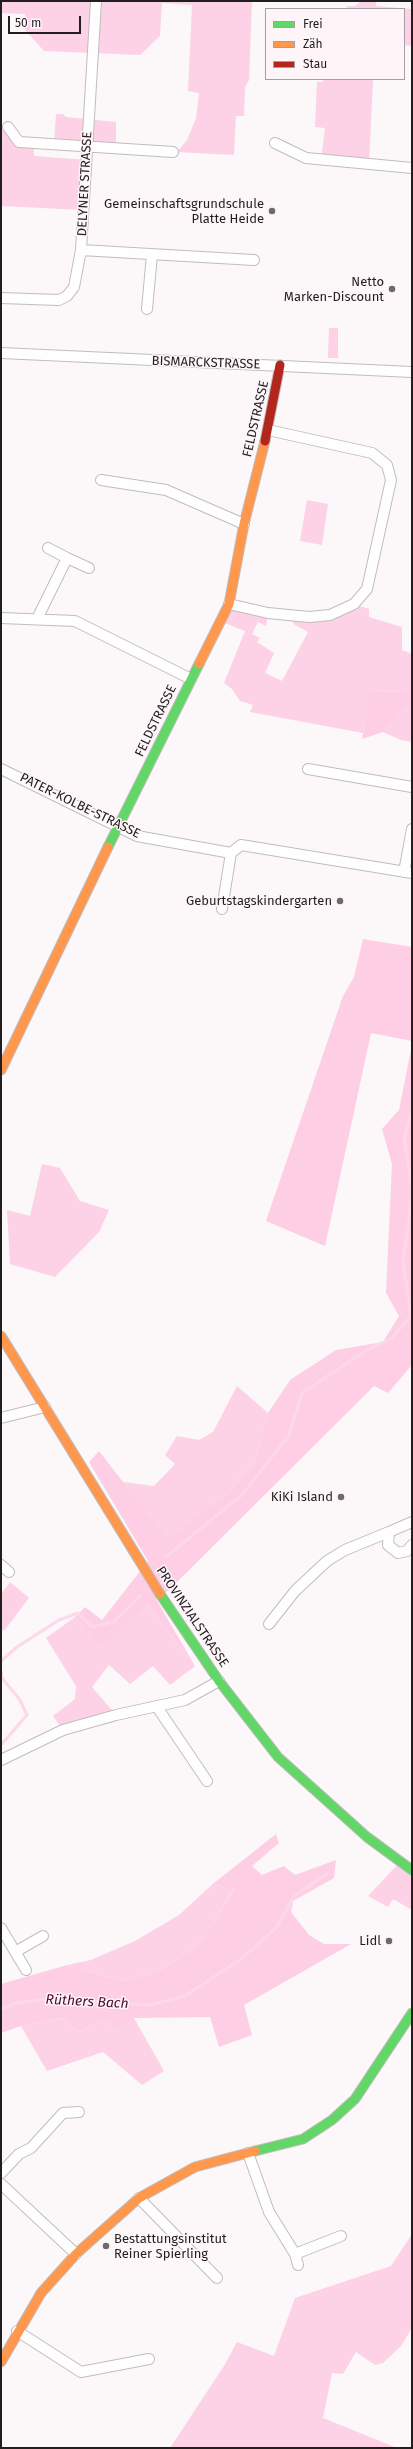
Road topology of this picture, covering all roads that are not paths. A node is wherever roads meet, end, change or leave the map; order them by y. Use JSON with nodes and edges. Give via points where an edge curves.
{"nodes":[{"id":1,"x":96,"y":1,"type":"edge"},
{"id":2,"x":8,"y":127,"type":"dead end"},
{"id":3,"x":275,"y":142,"type":"dead end"},
{"id":4,"x":88,"y":146,"type":"junction"},
{"id":5,"x":174,"y":152,"type":"dead end"},
{"id":6,"x":412,"y":168,"type":"edge"},
{"id":7,"x":81,"y":250,"type":"junction"},
{"id":8,"x":152,"y":255,"type":"junction"},
{"id":9,"x":254,"y":260,"type":"dead end"},
{"id":10,"x":1,"y":298,"type":"edge"},
{"id":11,"x":147,"y":309,"type":"dead end"},
{"id":12,"x":1,"y":353,"type":"edge"},
{"id":13,"x":280,"y":365,"type":"junction"},
{"id":14,"x":412,"y":372,"type":"edge"},
{"id":15,"x":268,"y":430,"type":"junction"},
{"id":16,"x":101,"y":480,"type":"dead end"},
{"id":17,"x":244,"y":524,"type":"junction"},
{"id":18,"x":48,"y":548,"type":"dead end"},
{"id":19,"x":67,"y":558,"type":"junction"},
{"id":20,"x":89,"y":568,"type":"dead end"},
{"id":21,"x":229,"y":604,"type":"junction"},
{"id":22,"x":1,"y":618,"type":"edge"},
{"id":23,"x":37,"y":619,"type":"junction"},
{"id":24,"x":191,"y":679,"type":"junction"},
{"id":25,"x":1,"y":769,"type":"edge"},
{"id":26,"x":308,"y":769,"type":"dead end"},
{"id":27,"x":412,"y":787,"type":"edge"},
{"id":28,"x":120,"y":827,"type":"junction"},
{"id":29,"x":412,"y":829,"type":"edge"},
{"id":30,"x":231,"y":853,"type":"junction"},
{"id":31,"x":408,"y":872,"type":"edge"},
{"id":32,"x":222,"y":910,"type":"dead end"},
{"id":33,"x":1,"y":1070,"type":"edge"},
{"id":34,"x":1,"y":1336,"type":"edge"},
{"id":35,"x":45,"y":1407,"type":"junction"},
{"id":36,"x":1,"y":1418,"type":"edge"},
{"id":37,"x":412,"y":1522,"type":"edge"},
{"id":38,"x":389,"y":1532,"type":"junction"},
{"id":39,"x":412,"y":1544,"type":"edge"},
{"id":40,"x":1,"y":1565,"type":"edge"},
{"id":41,"x":9,"y":1572,"type":"dead end"},
{"id":42,"x":269,"y":1624,"type":"dead end"},
{"id":43,"x":220,"y":1681,"type":"junction"},
{"id":44,"x":157,"y":1707,"type":"junction"},
{"id":45,"x":1,"y":1760,"type":"edge"},
{"id":46,"x":208,"y":1781,"type":"dead end"},
{"id":47,"x":412,"y":1870,"type":"edge"},
{"id":48,"x":1,"y":1928,"type":"edge"},
{"id":49,"x":43,"y":1936,"type":"dead end"},
{"id":50,"x":15,"y":1952,"type":"junction"},
{"id":51,"x":26,"y":1970,"type":"dead end"},
{"id":52,"x":412,"y":2013,"type":"edge"},
{"id":53,"x":79,"y":2112,"type":"dead end"},
{"id":54,"x":248,"y":2153,"type":"junction"},
{"id":55,"x":1,"y":2172,"type":"edge"},
{"id":56,"x":1,"y":2184,"type":"edge"},
{"id":57,"x":139,"y":2198,"type":"junction"},
{"id":58,"x":341,"y":2236,"type":"dead end"},
{"id":59,"x":76,"y":2254,"type":"junction"},
{"id":60,"x":295,"y":2254,"type":"junction"},
{"id":61,"x":298,"y":2265,"type":"dead end"},
{"id":62,"x":217,"y":2278,"type":"dead end"},
{"id":63,"x":17,"y":2331,"type":"junction"},
{"id":64,"x":148,"y":2359,"type":"dead end"},
{"id":65,"x":1,"y":2362,"type":"edge"}],
"edges":[{"from":1,"to":4,"type":"street","name":"DELYNER STRASSE"},
{"from":2,"to":4,"type":"street","via":[[19,142]]},
{"from":3,"to":6,"type":"street","via":[[306,158]]},
{"from":4,"to":5,"type":"street"},
{"from":4,"to":7,"type":"street","name":"DELYNER STRASSE"},
{"from":7,"to":8,"type":"street"},
{"from":7,"to":10,"type":"street","name":"DELYNER STRASSE","via":[[74,287],[67,296],[59,300]]},
{"from":8,"to":9,"type":"street"},
{"from":8,"to":11,"type":"street"},
{"from":12,"to":13,"type":"street","name":"BISMARCKSTRASSE"},
{"from":13,"to":14,"type":"street","name":"BISMARCKSTRASSE"},
{"from":13,"to":15,"type":"street","name":"FELDSTRASSE"},
{"from":15,"to":17,"type":"street","name":"FELDSTRASSE"},
{"from":15,"to":21,"type":"street","via":[[372,453],[387,465],[391,480],[367,589],[354,604],[330,615],[310,617],[268,613]]},
{"from":16,"to":17,"type":"street","via":[[166,490]]},
{"from":17,"to":21,"type":"street","name":"FELDSTRASSE"},
{"from":18,"to":19,"type":"street"},
{"from":19,"to":20,"type":"street"},
{"from":19,"to":23,"type":"street"},
{"from":21,"to":24,"type":"street","name":"FELDSTRASSE"},
{"from":22,"to":23,"type":"street"},
{"from":23,"to":24,"type":"street","via":[[75,621]]},
{"from":24,"to":28,"type":"street","name":"FELDSTRASSE"},
{"from":25,"to":28,"type":"street","name":"PATER-KOLBE-STRASSE"},
{"from":26,"to":27,"type":"street"},
{"from":28,"to":30,"type":"street","name":"PATER-KOLBE-STRASSE","via":[[137,836]]},
{"from":28,"to":33,"type":"street","name":"FELDSTRASSE","via":[[62,938]]},
{"from":29,"to":31,"type":"street"},
{"from":30,"to":31,"type":"street","via":[[241,845]]},
{"from":30,"to":32,"type":"street"},
{"from":34,"to":35,"type":"street","name":"PROVINZIALSTRASSE"},
{"from":35,"to":36,"type":"street"},
{"from":35,"to":43,"type":"street","name":"PROVINZIALSTRASSE","via":[[147,1574]]},
{"from":37,"to":38,"type":"street"},
{"from":38,"to":39,"type":"street","via":[[388,1545],[398,1552],[407,1551]]},
{"from":38,"to":42,"type":"street","via":[[345,1550],[327,1561],[295,1591]]},
{"from":40,"to":41,"type":"street"},
{"from":43,"to":44,"type":"street","via":[[185,1700]]},
{"from":43,"to":47,"type":"street","name":"PROVINZIALSTRASSE","via":[[278,1756],[367,1837]]},
{"from":44,"to":45,"type":"street","via":[[116,1715],[64,1730]]},
{"from":44,"to":46,"type":"street"},
{"from":48,"to":50,"type":"street"},
{"from":49,"to":50,"type":"street"},
{"from":50,"to":51,"type":"street"},
{"from":52,"to":54,"type":"street","via":[[356,2099],[332,2120],[303,2139]]},
{"from":53,"to":55,"type":"street","via":[[63,2113],[31,2148],[19,2154]]},
{"from":54,"to":57,"type":"street","via":[[197,2167]]},
{"from":54,"to":60,"type":"street","via":[[269,2212]]},
{"from":56,"to":59,"type":"street"},
{"from":57,"to":59,"type":"street"},
{"from":57,"to":62,"type":"street"},
{"from":58,"to":60,"type":"street"},
{"from":59,"to":63,"type":"street","via":[[41,2293]]},
{"from":60,"to":61,"type":"street"},
{"from":63,"to":64,"type":"street","via":[[81,2372]]},
{"from":63,"to":65,"type":"street"}]}
